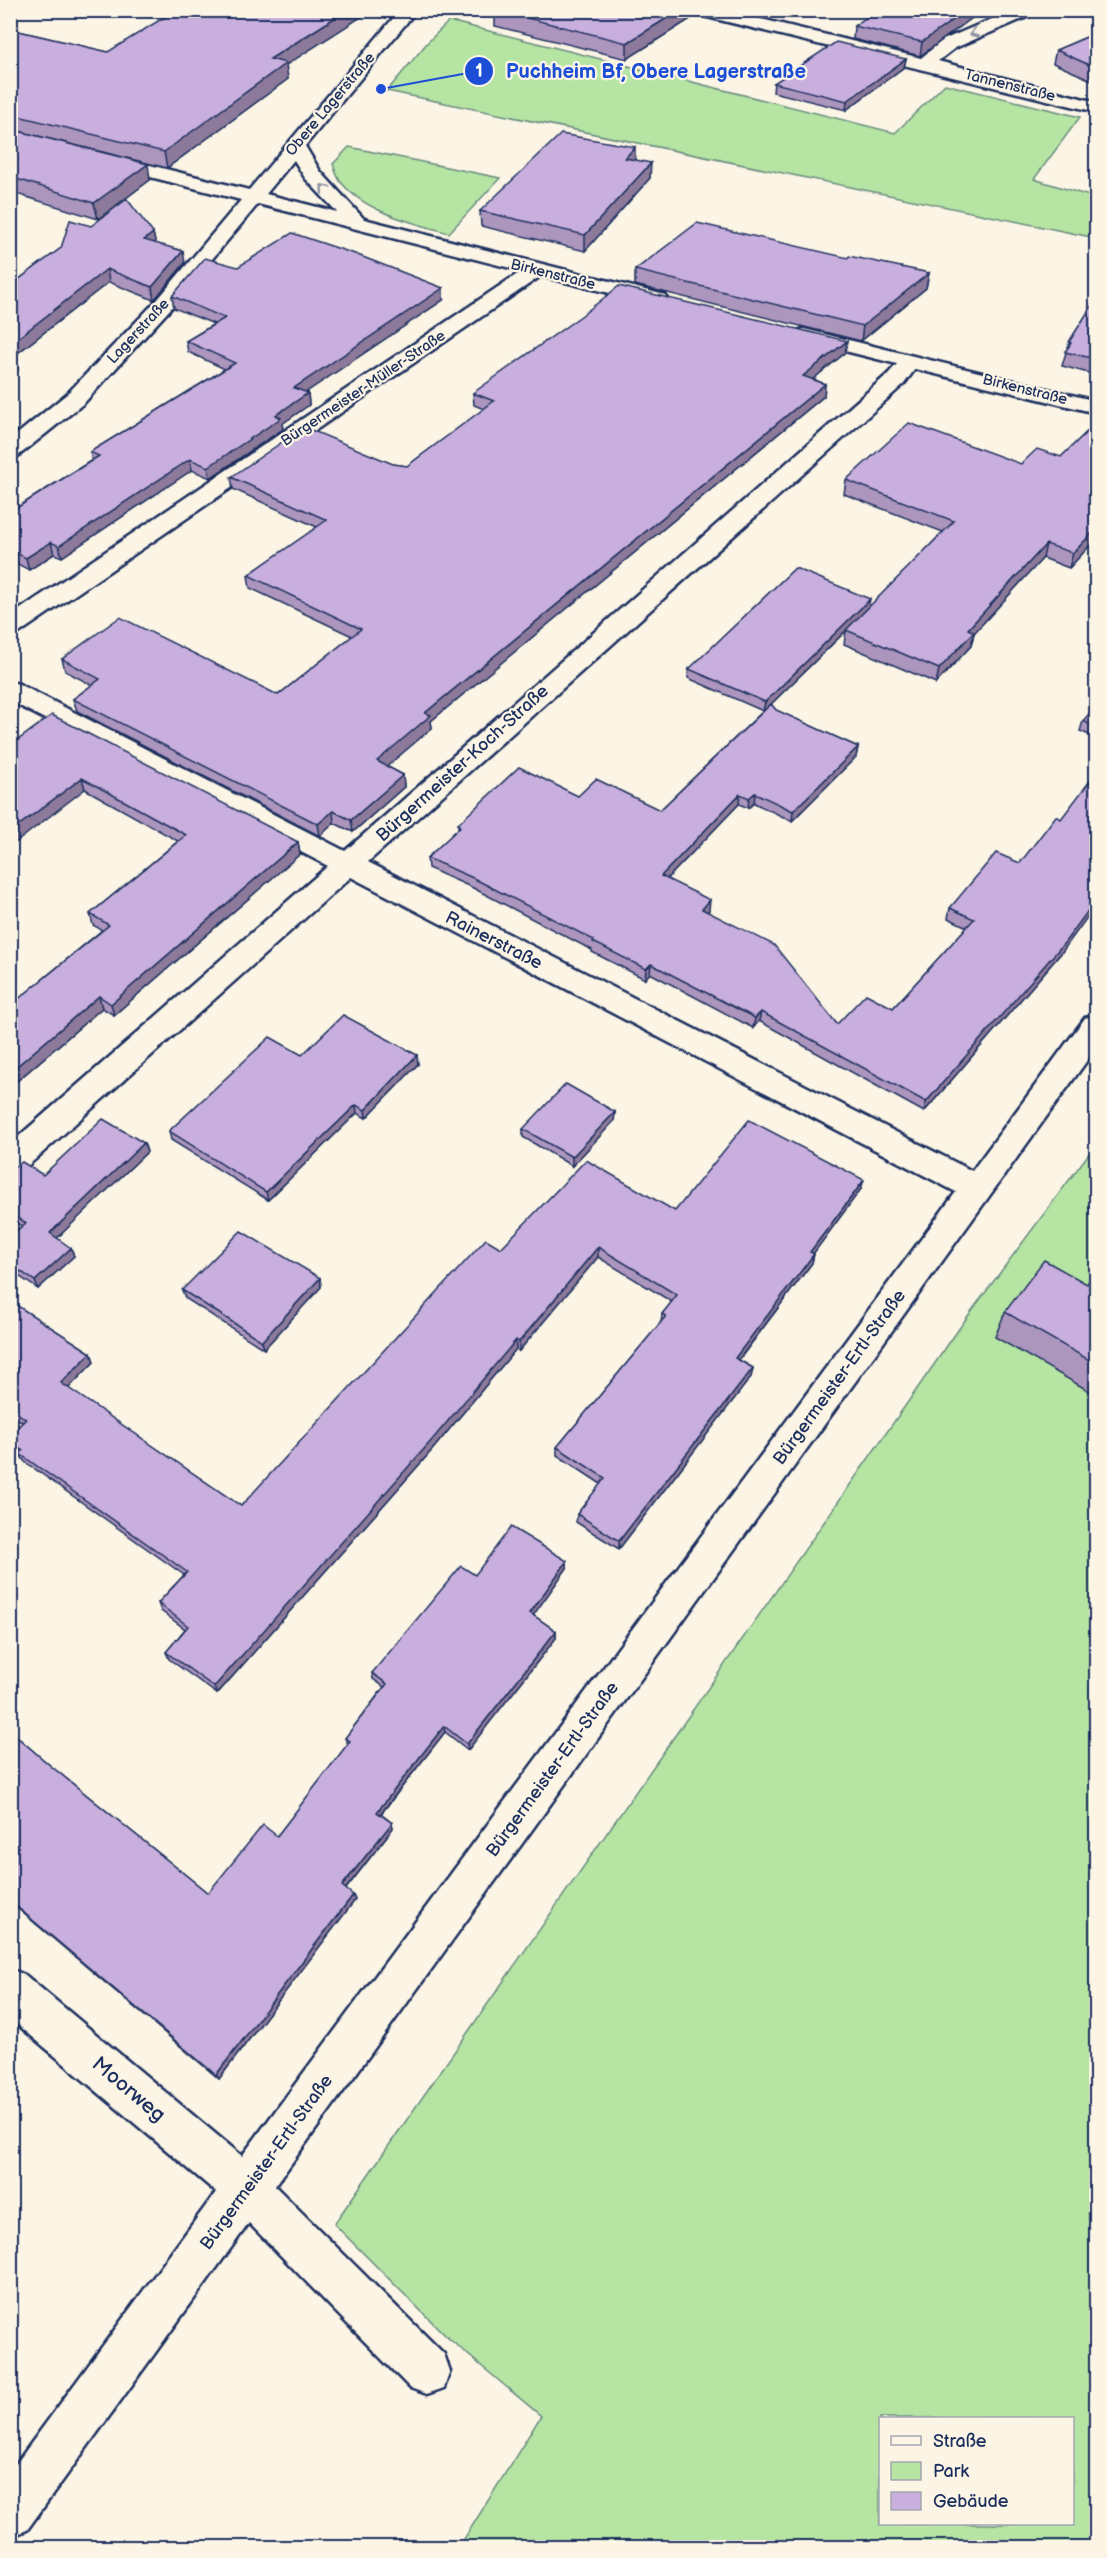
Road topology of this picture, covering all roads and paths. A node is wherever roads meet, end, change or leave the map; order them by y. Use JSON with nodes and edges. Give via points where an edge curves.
{"nodes":[{"id":1,"x":409,"y":10,"type":"edge"},
{"id":2,"x":701,"y":10,"type":"edge"},
{"id":3,"x":758,"y":10,"type":"edge"},
{"id":4,"x":1028,"y":10,"type":"edge"},
{"id":5,"x":742,"y":21,"type":"junction"},
{"id":6,"x":924,"y":63,"type":"junction"},
{"id":7,"x":1096,"y":107,"type":"edge"},
{"id":8,"x":296,"y":146,"type":"junction"},
{"id":9,"x":90,"y":156,"type":"edge"},
{"id":10,"x":252,"y":198,"type":"junction"},
{"id":11,"x":360,"y":225,"type":"junction"},
{"id":12,"x":536,"y":270,"type":"junction"},
{"id":13,"x":677,"y":304,"type":"edge"},
{"id":14,"x":787,"y":331,"type":"edge"},
{"id":15,"x":910,"y":360,"type":"junction"},
{"id":16,"x":1096,"y":407,"type":"edge"},
{"id":17,"x":10,"y":451,"type":"edge"},
{"id":18,"x":10,"y":628,"type":"edge"},
{"id":19,"x":10,"y":690,"type":"edge"},
{"id":20,"x":348,"y":865,"type":"junction"},
{"id":21,"x":1096,"y":1026,"type":"edge"},
{"id":22,"x":10,"y":1163,"type":"edge"},
{"id":23,"x":978,"y":1188,"type":"junction"},
{"id":24,"x":10,"y":1990,"type":"edge"},
{"id":25,"x":246,"y":2189,"type":"junction"},
{"id":26,"x":427,"y":2371,"type":"dead end"},
{"id":27,"x":10,"y":2514,"type":"edge"}],
"edges":[{"from":1,"to":8,"type":"street","name":"Obere Lagerstraße"},
{"from":2,"to":5,"type":"street","name":"Tannenstraße"},
{"from":3,"to":5,"type":"street"},
{"from":4,"to":6,"type":"street","name":"Tannenstraße","one_way":true,"via":[[949,45]]},
{"from":5,"to":6,"type":"street","name":"Tannenstraße"},
{"from":6,"to":7,"type":"street","name":"Tannenstraße"},
{"from":8,"to":10,"type":"street","name":"Obere Lagerstraße"},
{"from":11,"to":8,"type":"street","one_way":true,"via":[[312,174]]},
{"from":9,"to":10,"type":"street","name":"Birkenstraße"},
{"from":10,"to":11,"type":"street","name":"Birkenstraße"},
{"from":10,"to":17,"type":"street","name":"Lagerstraße","via":[[165,303],[76,398]]},
{"from":11,"to":12,"type":"street","name":"Birkenstraße"},
{"from":12,"to":13,"type":"street","name":"Birkenstraße"},
{"from":12,"to":18,"type":"street","name":"Bürgermeister-Müller-Straße"},
{"from":14,"to":15,"type":"street","name":"Birkenstraße"},
{"from":15,"to":16,"type":"street","name":"Birkenstraße"},
{"from":15,"to":20,"type":"street","name":"Bürgermeister-Koch-Straße","via":[[896,379]]},
{"from":19,"to":20,"type":"street","name":"Rainerstraße"},
{"from":20,"to":22,"type":"street","name":"Bürgermeister-Koch-Straße"},
{"from":20,"to":23,"type":"street","name":"Rainerstraße"},
{"from":21,"to":23,"type":"street","name":"Bürgermeister-Ertl-Straße"},
{"from":23,"to":25,"type":"street","name":"Bürgermeister-Ertl-Straße"},
{"from":24,"to":25,"type":"street","name":"Moorweg"},
{"from":25,"to":26,"type":"street","name":"Moorweg"},
{"from":25,"to":27,"type":"street","name":"Bürgermeister-Ertl-Straße"}]}
